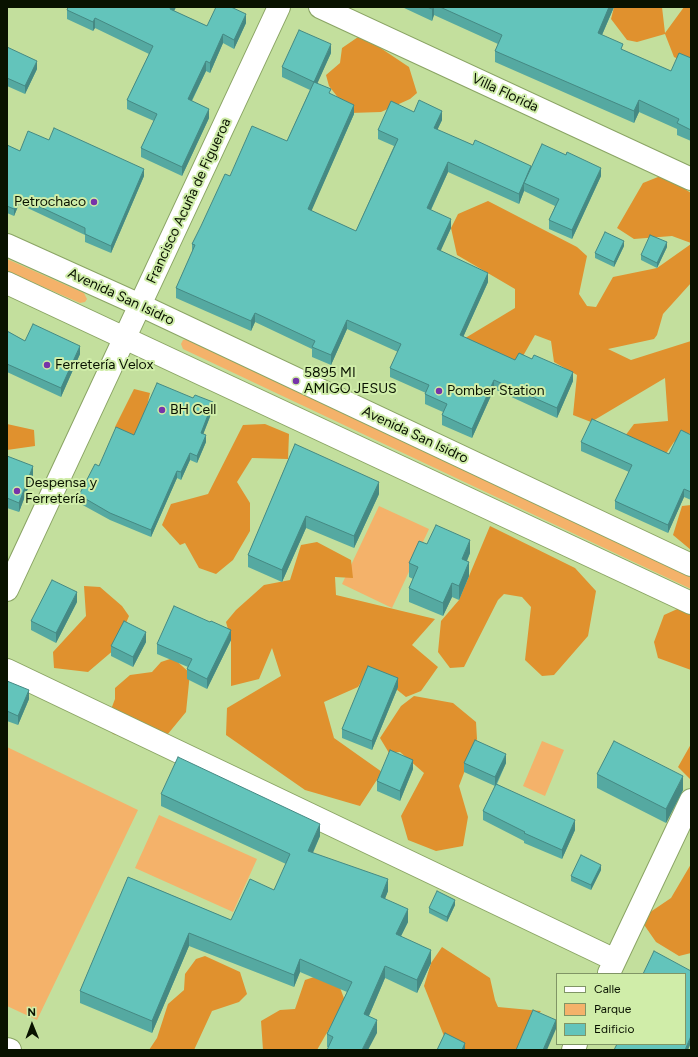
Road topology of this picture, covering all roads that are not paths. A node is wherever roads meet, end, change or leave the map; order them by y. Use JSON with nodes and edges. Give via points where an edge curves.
{"nodes":[{"id":1,"x":279,"y":7,"type":"edge"},
{"id":2,"x":320,"y":7,"type":"edge"},
{"id":3,"x":691,"y":179,"type":"edge"},
{"id":4,"x":7,"y":245,"type":"edge"},
{"id":5,"x":7,"y":283,"type":"edge"},
{"id":6,"x":140,"y":305,"type":"junction"},
{"id":7,"x":126,"y":337,"type":"junction"},
{"id":8,"x":691,"y":565,"type":"edge"},
{"id":9,"x":7,"y":590,"type":"edge"},
{"id":10,"x":691,"y":603,"type":"edge"},
{"id":11,"x":7,"y":670,"type":"edge"},
{"id":12,"x":691,"y":800,"type":"edge"},
{"id":13,"x":612,"y":967,"type":"edge"}],
"edges":[{"from":1,"to":6,"type":"street","name":"Francisco Acuña de Figueroa"},
{"from":2,"to":3,"type":"street","name":"Villa Florida"},
{"from":4,"to":6,"type":"street","name":"Avenida San Isidro"},
{"from":5,"to":7,"type":"street"},
{"from":6,"to":7,"type":"street","name":"Francisco Acuña de Figueroa"},
{"from":6,"to":8,"type":"street","name":"Avenida San Isidro"},
{"from":7,"to":9,"type":"street","name":"Francisco Acuña de Figueroa"},
{"from":7,"to":10,"type":"street"},
{"from":11,"to":13,"type":"street"},
{"from":12,"to":13,"type":"street"}]}
